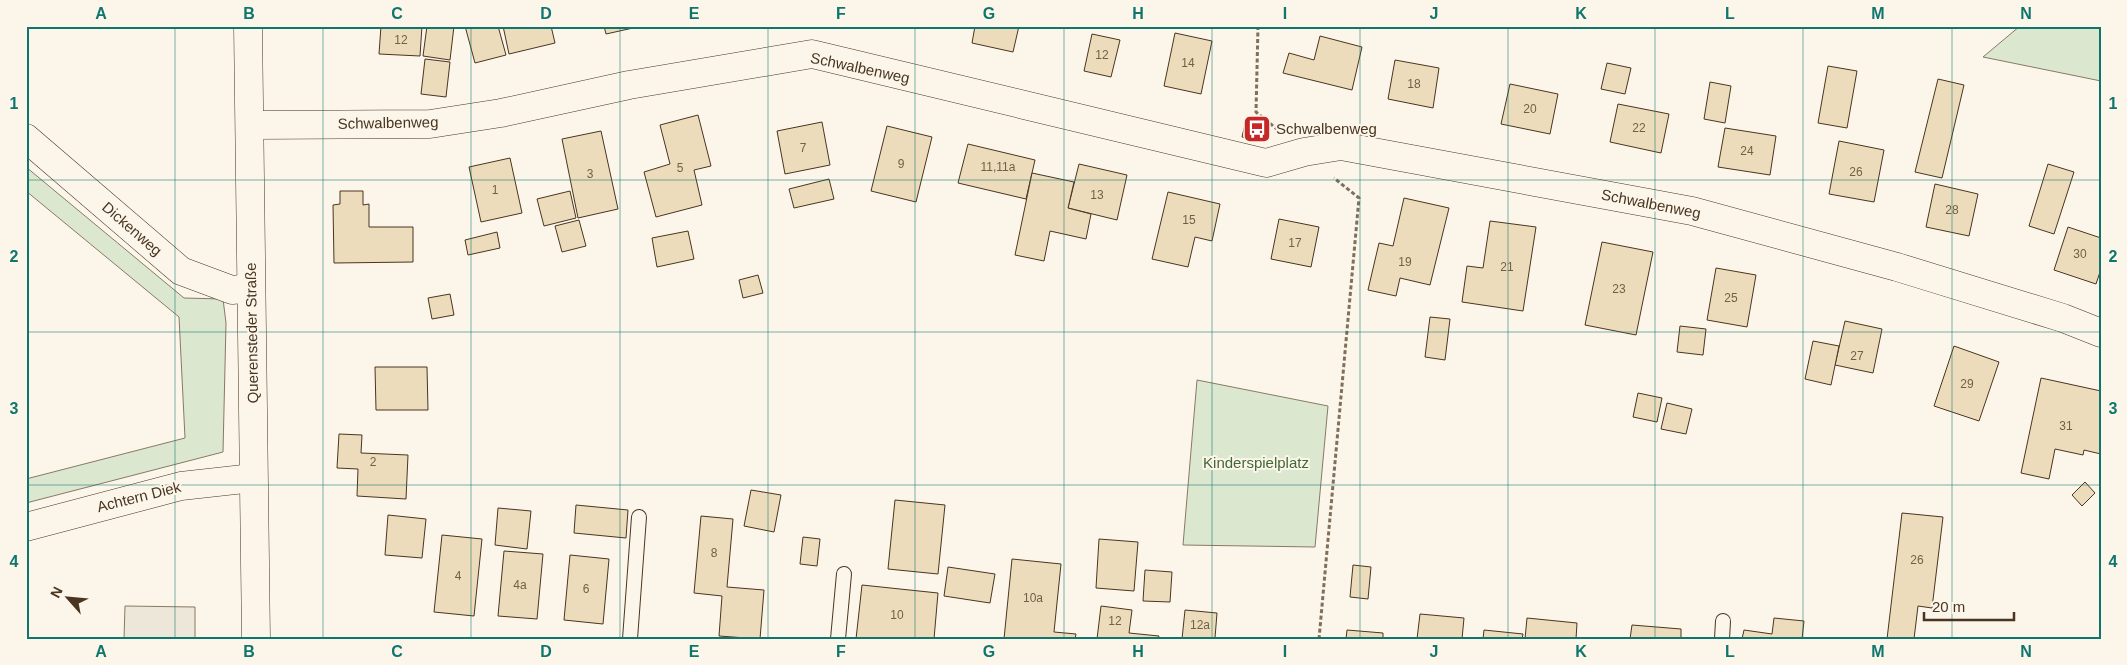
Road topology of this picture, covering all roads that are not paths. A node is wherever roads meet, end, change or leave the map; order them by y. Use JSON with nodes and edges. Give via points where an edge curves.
{"nodes":[{"id":1,"x":248,"y":26,"type":"edge"},
{"id":2,"x":250,"y":125,"type":"junction"},
{"id":3,"x":26,"y":138,"type":"edge"},
{"id":4,"x":251,"y":288,"type":"junction"},
{"id":5,"x":2101,"y":333,"type":"edge"},
{"id":6,"x":254,"y":478,"type":"junction"},
{"id":7,"x":639,"y":517,"type":"dead end"},
{"id":8,"x":26,"y":527,"type":"edge"},
{"id":9,"x":844,"y":574,"type":"dead end"},
{"id":10,"x":1723,"y":621,"type":"dead end"},
{"id":11,"x":256,"y":639,"type":"edge"},
{"id":12,"x":630,"y":639,"type":"edge"},
{"id":13,"x":838,"y":639,"type":"edge"},
{"id":14,"x":1722,"y":639,"type":"edge"}],
"edges":[{"from":1,"to":2,"type":"street","name":"Querensteder Straße"},
{"from":2,"to":4,"type":"street","name":"Querensteder Straße"},
{"from":2,"to":5,"type":"street","name":"Schwalbenweg","via":[[430,124],[812,54],[1266,163],[1341,146],[1692,211],[1897,267],[2063,318]]},
{"from":3,"to":4,"type":"street","name":"Dickenweg","via":[[181,271],[232,290]]},
{"from":4,"to":6,"type":"street","name":"Querensteder Straße"},
{"from":6,"to":8,"type":"street","name":"Achtern Diek","via":[[181,486]]},
{"from":6,"to":11,"type":"street","name":"Querensteder Straße"},
{"from":7,"to":12,"type":"lane"},
{"from":9,"to":13,"type":"lane"},
{"from":10,"to":14,"type":"lane"}]}
